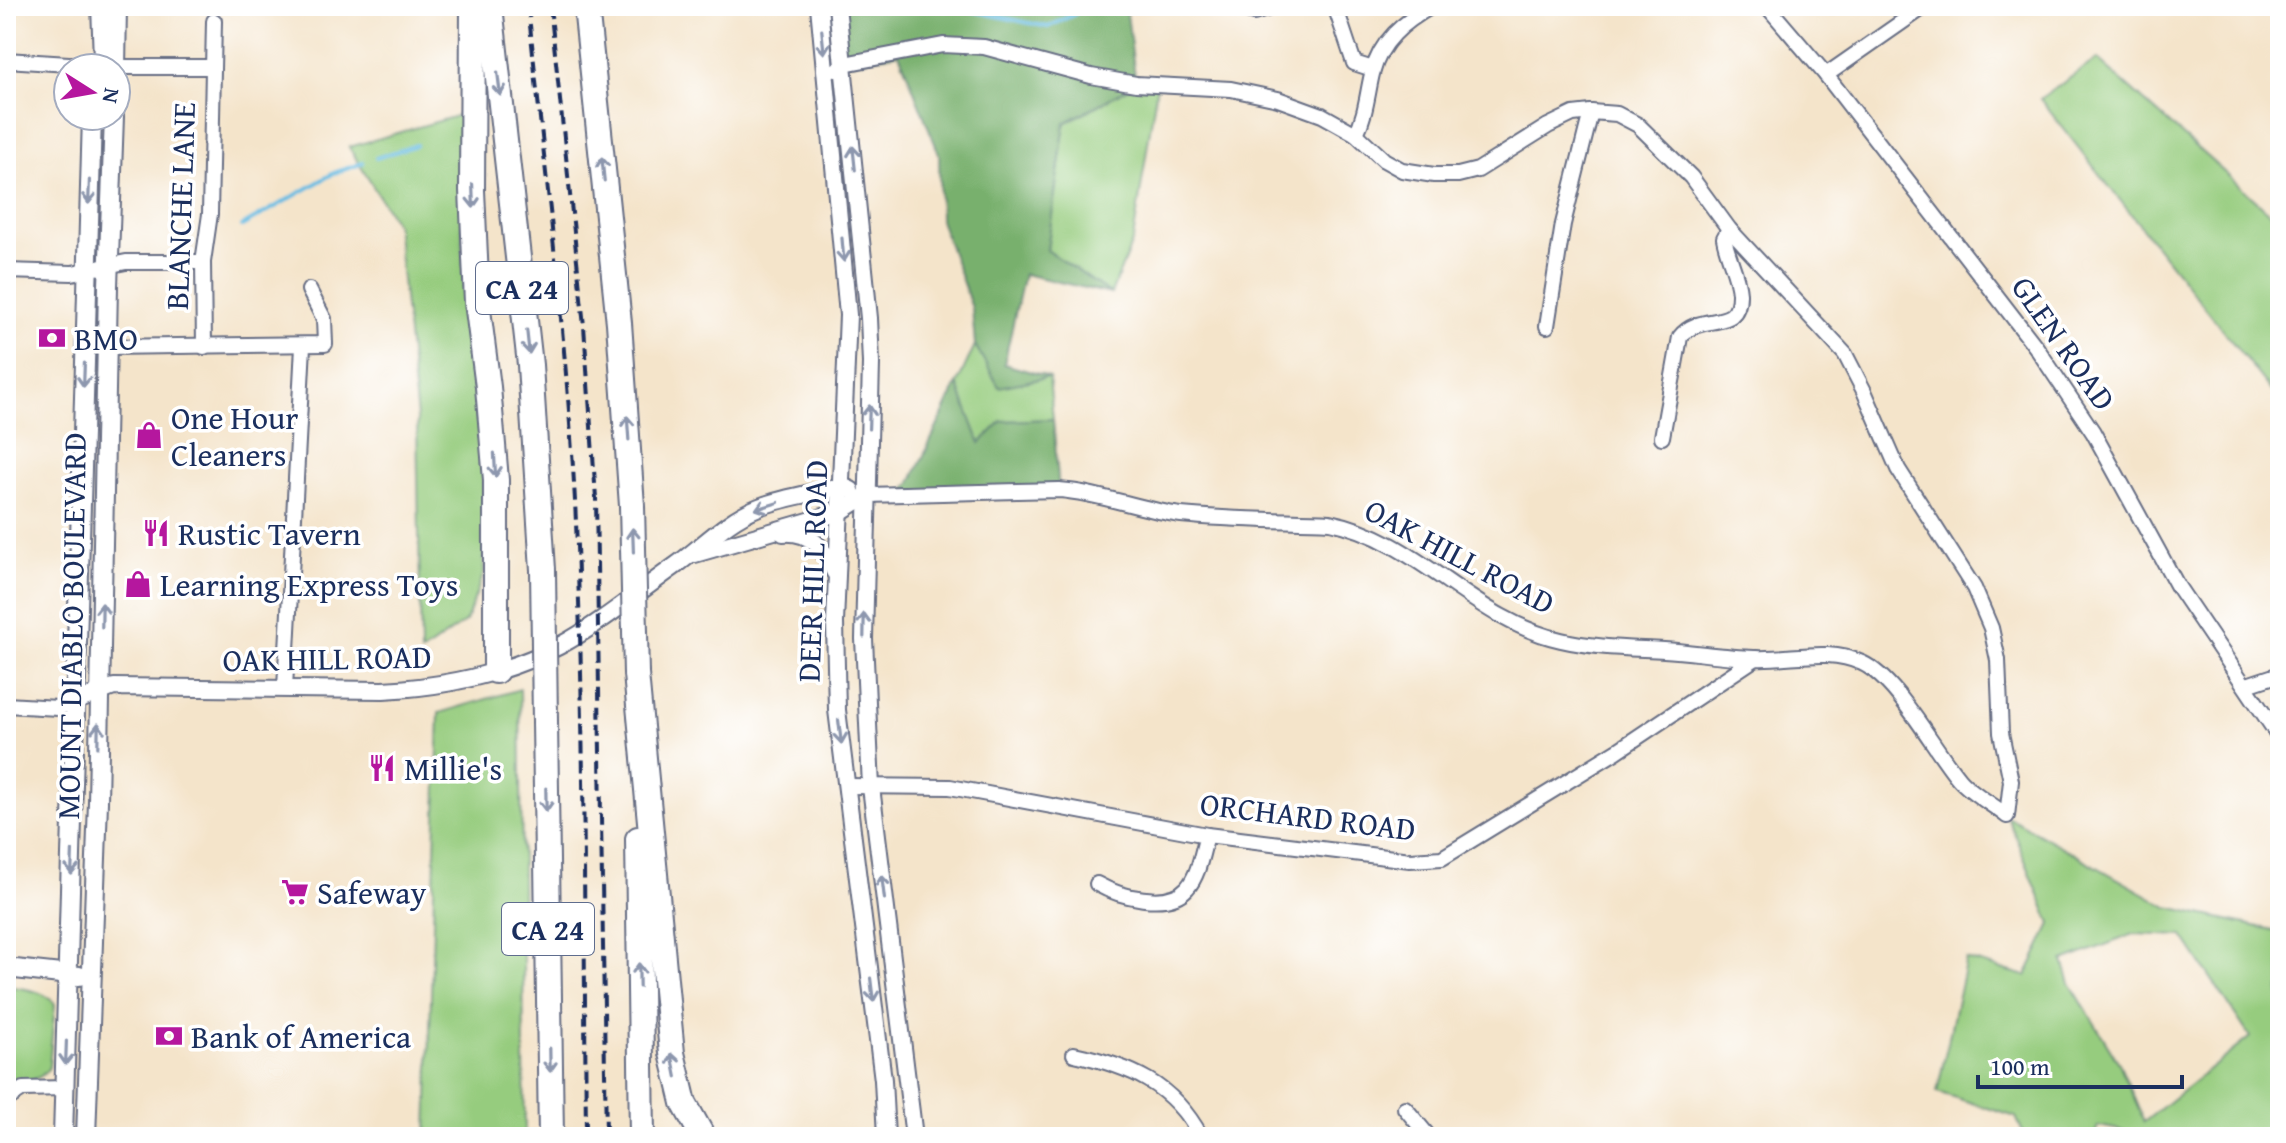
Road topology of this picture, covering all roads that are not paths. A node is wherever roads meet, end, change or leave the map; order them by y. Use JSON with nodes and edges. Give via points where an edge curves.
{"nodes":[{"id":1,"x":94,"y":6,"type":"edge"},
{"id":2,"x":101,"y":6,"type":"edge"},
{"id":3,"x":117,"y":6,"type":"edge"},
{"id":4,"x":473,"y":6,"type":"edge"},
{"id":5,"x":490,"y":6,"type":"edge"},
{"id":6,"x":586,"y":6,"type":"edge"},
{"id":7,"x":819,"y":6,"type":"edge"},
{"id":8,"x":837,"y":6,"type":"edge"},
{"id":9,"x":1276,"y":6,"type":"edge"},
{"id":10,"x":1335,"y":6,"type":"edge"},
{"id":11,"x":1432,"y":6,"type":"edge"},
{"id":12,"x":1767,"y":6,"type":"edge"},
{"id":13,"x":1925,"y":6,"type":"edge"},
{"id":14,"x":1240,"y":9,"type":"dead end"},
{"id":15,"x":214,"y":21,"type":"dead end"},
{"id":16,"x":94,"y":52,"type":"edge"},
{"id":17,"x":103,"y":52,"type":"edge"},
{"id":18,"x":116,"y":52,"type":"edge"},
{"id":19,"x":6,"y":60,"type":"edge"},
{"id":20,"x":52,"y":64,"type":"edge"},
{"id":21,"x":844,"y":64,"type":"junction"},
{"id":22,"x":211,"y":67,"type":"junction"},
{"id":23,"x":132,"y":68,"type":"edge"},
{"id":24,"x":1373,"y":69,"type":"junction"},
{"id":25,"x":1826,"y":75,"type":"junction"},
{"id":26,"x":826,"y":77,"type":"junction"},
{"id":27,"x":1591,"y":112,"type":"junction"},
{"id":28,"x":91,"y":132,"type":"edge"},
{"id":29,"x":106,"y":132,"type":"edge"},
{"id":30,"x":113,"y":132,"type":"edge"},
{"id":31,"x":1356,"y":134,"type":"junction"},
{"id":32,"x":113,"y":140,"type":"junction"},
{"id":33,"x":1729,"y":229,"type":"junction"},
{"id":34,"x":203,"y":262,"type":"junction"},
{"id":35,"x":109,"y":265,"type":"junction"},
{"id":36,"x":87,"y":269,"type":"junction"},
{"id":37,"x":6,"y":271,"type":"edge"},
{"id":38,"x":309,"y":290,"type":"dead end"},
{"id":39,"x":1547,"y":326,"type":"dead end"},
{"id":40,"x":303,"y":346,"type":"junction"},
{"id":41,"x":107,"y":347,"type":"junction"},
{"id":42,"x":204,"y":347,"type":"junction"},
{"id":43,"x":1662,"y":437,"type":"dead end"},
{"id":44,"x":842,"y":486,"type":"junction"},
{"id":45,"x":867,"y":495,"type":"junction"},
{"id":46,"x":840,"y":512,"type":"junction"},
{"id":47,"x":749,"y":536,"type":"junction"},
{"id":48,"x":689,"y":556,"type":"junction"},
{"id":49,"x":836,"y":575,"type":"junction"},
{"id":50,"x":1756,"y":658,"type":"junction"},
{"id":51,"x":496,"y":671,"type":"junction"},
{"id":52,"x":636,"y":674,"type":"junction"},
{"id":53,"x":2280,"y":674,"type":"edge"},
{"id":54,"x":2247,"y":685,"type":"junction"},
{"id":55,"x":285,"y":688,"type":"junction"},
{"id":56,"x":99,"y":693,"type":"junction"},
{"id":57,"x":77,"y":701,"type":"junction"},
{"id":58,"x":6,"y":705,"type":"edge"},
{"id":59,"x":2280,"y":738,"type":"edge"},
{"id":60,"x":847,"y":786,"type":"junction"},
{"id":61,"x":871,"y":787,"type":"junction"},
{"id":62,"x":1207,"y":835,"type":"junction"},
{"id":63,"x":1097,"y":884,"type":"dead end"},
{"id":64,"x":6,"y":968,"type":"edge"},
{"id":65,"x":69,"y":975,"type":"junction"},
{"id":66,"x":92,"y":976,"type":"junction"},
{"id":67,"x":1074,"y":1054,"type":"dead end"},
{"id":68,"x":65,"y":1088,"type":"junction"},
{"id":69,"x":6,"y":1100,"type":"edge"},
{"id":70,"x":1405,"y":1108,"type":"dead end"},
{"id":71,"x":63,"y":1137,"type":"edge"},
{"id":72,"x":86,"y":1137,"type":"edge"},
{"id":73,"x":551,"y":1137,"type":"edge"},
{"id":74,"x":642,"y":1137,"type":"edge"},
{"id":75,"x":703,"y":1137,"type":"edge"},
{"id":76,"x":886,"y":1137,"type":"edge"},
{"id":77,"x":914,"y":1137,"type":"edge"},
{"id":78,"x":1201,"y":1137,"type":"edge"},
{"id":79,"x":1429,"y":1137,"type":"edge"}],
"edges":[{"from":1,"to":16,"type":"main road"},
{"from":2,"to":17,"type":"main road"},
{"from":3,"to":18,"type":"main road"},
{"from":4,"to":51,"type":"highway","one_way":true,"via":[[472,190],[477,302],[496,480]]},
{"from":5,"to":73,"type":"highway","number":"CA 24","one_way":true,"bridge":true,"via":[[530,365],[543,570]]},
{"from":52,"to":6,"type":"highway","number":"CA 24","one_way":true,"bridge":true,"via":[[632,506],[619,323]]},
{"from":7,"to":26,"type":"street","name":"DEER HILL ROAD","one_way":true},
{"from":8,"to":21,"type":"street","name":"DEER HILL ROAD"},
{"from":9,"to":14,"type":"street","via":[[1254,13]]},
{"from":10,"to":24,"type":"street","via":[[1354,63]]},
{"from":11,"to":24,"type":"street","via":[[1387,39]]},
{"from":12,"to":25,"type":"street","name":"GLEN ROAD"},
{"from":13,"to":25,"type":"street"},
{"from":15,"to":22,"type":"street","name":"BLANCHE LANE"},
{"from":19,"to":20,"type":"street","name":"BLANCHE LANE"},
{"from":21,"to":26,"type":"street"},
{"from":21,"to":31,"type":"street","via":[[943,45],[984,47],[1136,84],[1231,89],[1278,99]]},
{"from":45,"to":21,"type":"street","name":"DEER HILL ROAD","one_way":true,"via":[[869,318]]},
{"from":22,"to":23,"type":"street","name":"BLANCHE LANE"},
{"from":22,"to":34,"type":"street","name":"BLANCHE LANE","via":[[210,214]]},
{"from":24,"to":31,"type":"street"},
{"from":25,"to":54,"type":"street","name":"GLEN ROAD","via":[[2036,347],[2093,432],[2178,587]]},
{"from":26,"to":44,"type":"street","name":"DEER HILL ROAD","one_way":true,"via":[[848,315]]},
{"from":27,"to":31,"type":"street","via":[[1573,114],[1478,170],[1458,175],[1402,170]]},
{"from":27,"to":33,"type":"street","via":[[1617,114],[1638,125],[1691,177]]},
{"from":27,"to":39,"type":"street","via":[[1563,224]]},
{"from":28,"to":36,"type":"main road","name":"MOUNT DIABLO BOULEVARD","one_way":true},
{"from":29,"to":32,"type":"main road"},
{"from":30,"to":32,"type":"main road","name":"MOUNT DIABLO BOULEVARD"},
{"from":32,"to":35,"type":"main road","name":"MOUNT DIABLO BOULEVARD"},
{"from":33,"to":43,"type":"street","via":[[1724,238],[1738,304],[1725,321],[1698,322],[1680,337]]},
{"from":33,"to":50,"type":"street","name":"OAK HILL ROAD","via":[[1845,354],[1898,469],[1974,588],[1998,660],[2001,733],[2011,781],[2007,816],[1961,782],[1883,678],[1865,664],[1814,654]]},
{"from":34,"to":35,"type":"street"},
{"from":34,"to":42,"type":"street","name":"BLANCHE LANE"},
{"from":35,"to":36,"type":"street"},
{"from":35,"to":41,"type":"main road","name":"MOUNT DIABLO BOULEVARD"},
{"from":36,"to":37,"type":"street"},
{"from":36,"to":57,"type":"main road","name":"MOUNT DIABLO BOULEVARD","one_way":true},
{"from":38,"to":40,"type":"street","via":[[324,319],[325,344]]},
{"from":40,"to":42,"type":"street"},
{"from":40,"to":55,"type":"street"},
{"from":41,"to":42,"type":"street"},
{"from":56,"to":41,"type":"main road","name":"MOUNT DIABLO BOULEVARD","one_way":true},
{"from":44,"to":45,"type":"street","name":"OAK HILL ROAD"},
{"from":44,"to":46,"type":"street","name":"DEER HILL ROAD"},
{"from":44,"to":48,"type":"street","name":"OAK HILL ROAD","one_way":true,"via":[[759,507],[717,530]]},
{"from":45,"to":46,"type":"street","name":"OAK HILL ROAD"},
{"from":45,"to":50,"type":"street","name":"OAK HILL ROAD","via":[[1059,490],[1182,515],[1330,522],[1382,539],[1488,610],[1558,640]]},
{"from":61,"to":45,"type":"street","name":"DEER HILL ROAD","one_way":true,"via":[[864,639]]},
{"from":46,"to":47,"type":"street","name":"OAK HILL ROAD"},
{"from":46,"to":49,"type":"street","name":"DEER HILL ROAD"},
{"from":47,"to":48,"type":"street","name":"OAK HILL ROAD"},
{"from":47,"to":49,"type":"street","via":[[798,532],[825,551]]},
{"from":48,"to":51,"type":"street","name":"OAK HILL ROAD","via":[[560,645]]},
{"from":49,"to":60,"type":"street","name":"DEER HILL ROAD","one_way":true,"via":[[837,710]]},
{"from":50,"to":62,"type":"street","name":"ORCHARD ROAD","via":[[1442,858],[1410,860]]},
{"from":51,"to":55,"type":"street","name":"OAK HILL ROAD","via":[[412,688]]},
{"from":74,"to":52,"type":"highway","number":"CA 24","one_way":true},
{"from":75,"to":52,"type":"highway","one_way":true,"via":[[684,1103],[672,1053]]},
{"from":53,"to":54,"type":"street"},
{"from":54,"to":59,"type":"street","name":"GLEN ROAD"},
{"from":55,"to":56,"type":"street","name":"OAK HILL ROAD","via":[[114,687]]},
{"from":56,"to":57,"type":"street","name":"OAK HILL ROAD"},
{"from":66,"to":56,"type":"main road","name":"MOUNT DIABLO BOULEVARD","one_way":true},
{"from":57,"to":58,"type":"street","via":[[58,708]]},
{"from":57,"to":65,"type":"main road","name":"MOUNT DIABLO BOULEVARD","one_way":true},
{"from":60,"to":61,"type":"street","name":"ORCHARD ROAD"},
{"from":60,"to":76,"type":"street","name":"DEER HILL ROAD","one_way":true},
{"from":61,"to":62,"type":"street","name":"ORCHARD ROAD","via":[[950,787]]},
{"from":77,"to":61,"type":"street","name":"DEER HILL ROAD","one_way":true},
{"from":62,"to":63,"type":"street","via":[[1186,891],[1145,899],[1116,895]]},
{"from":64,"to":65,"type":"main road"},
{"from":65,"to":66,"type":"main road"},
{"from":65,"to":68,"type":"main road","name":"MOUNT DIABLO BOULEVARD","one_way":true},
{"from":66,"to":72,"type":"main road","name":"MOUNT DIABLO BOULEVARD"},
{"from":67,"to":78,"type":"street","via":[[1142,1075],[1192,1120]]},
{"from":68,"to":69,"type":"street","via":[[23,1089]]},
{"from":68,"to":71,"type":"main road","name":"MOUNT DIABLO BOULEVARD"},
{"from":70,"to":79,"type":"street"}]}
